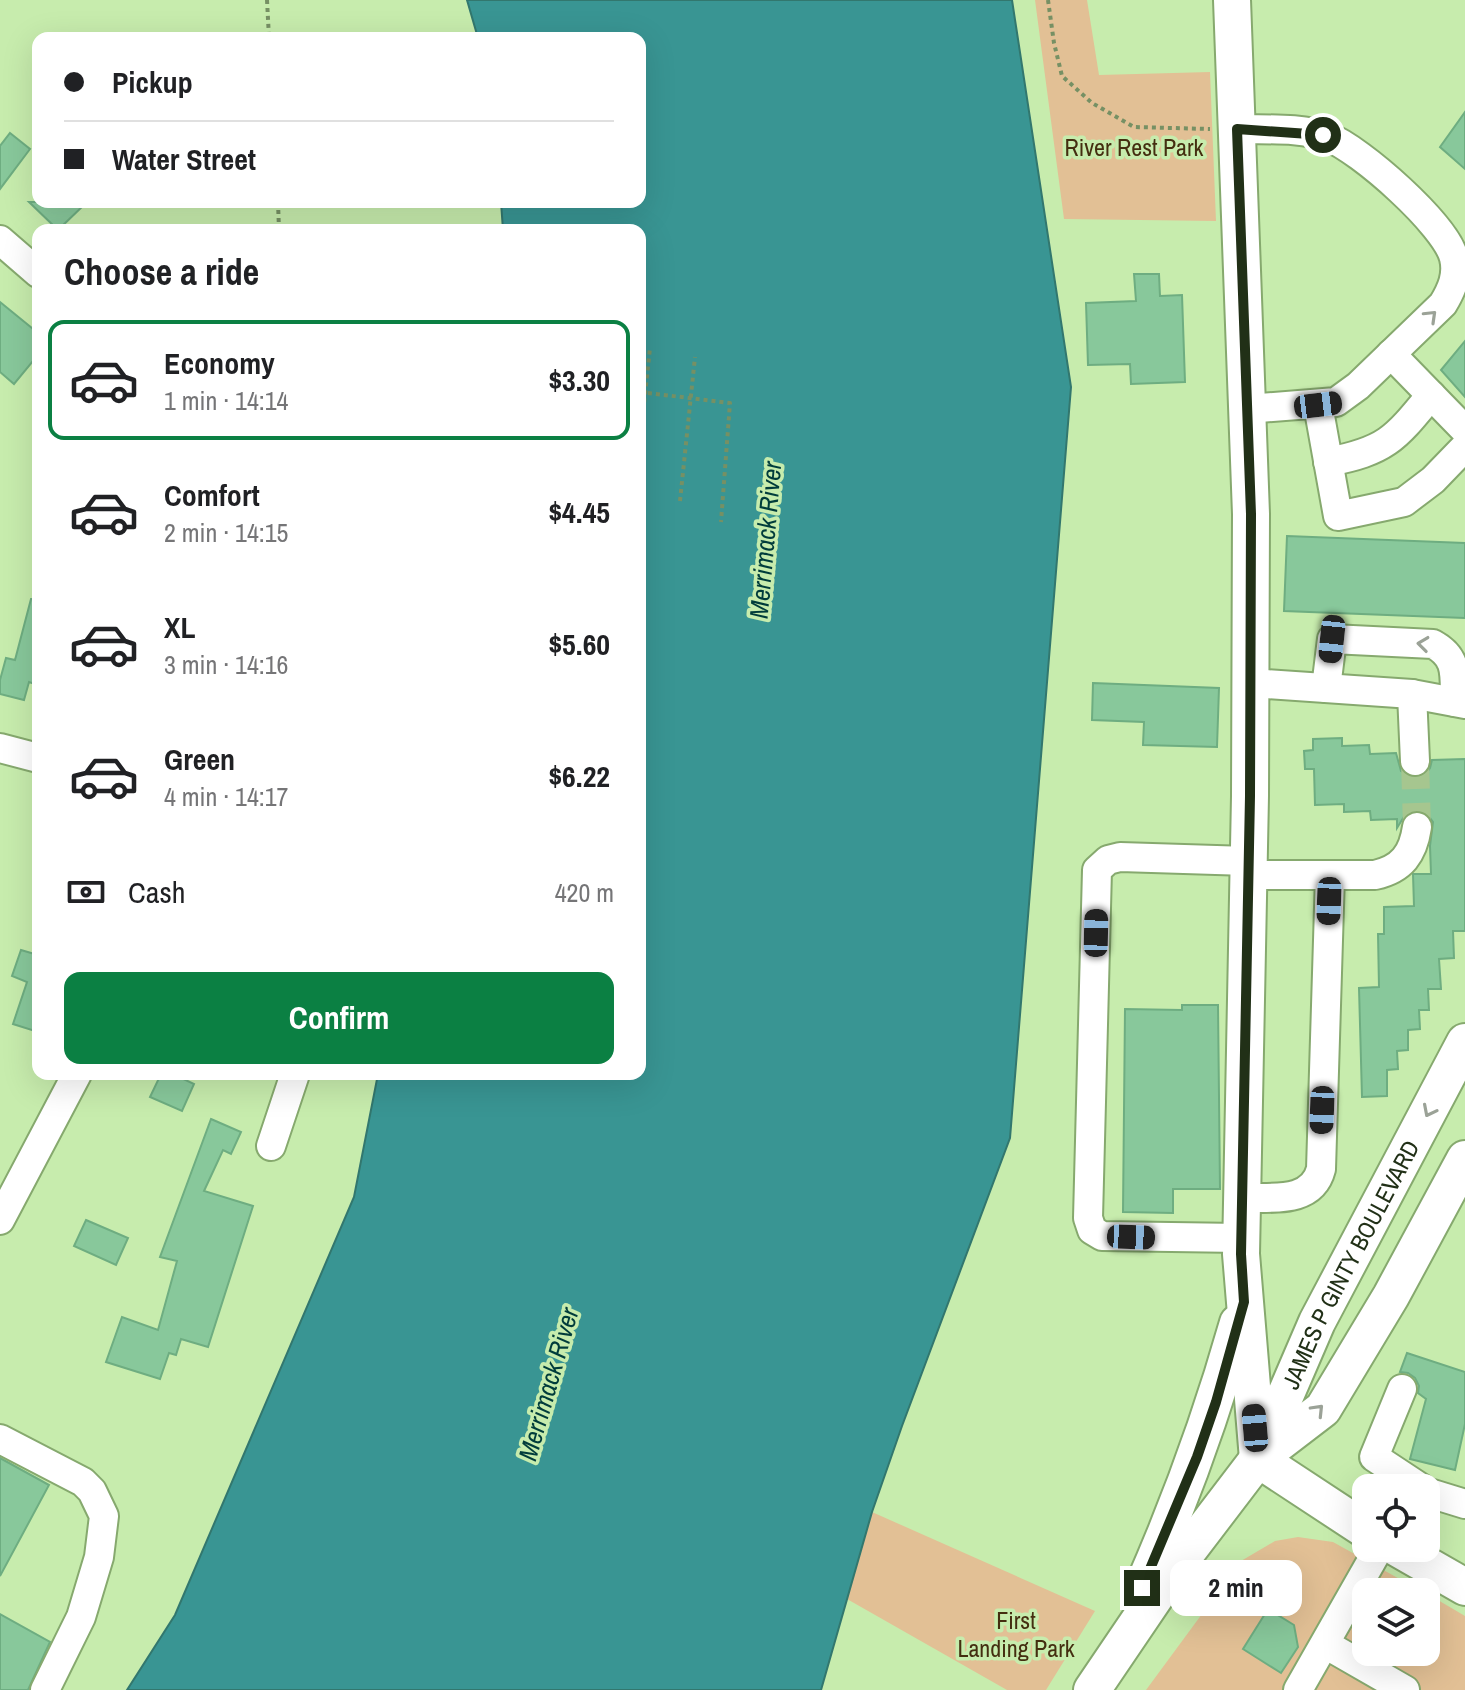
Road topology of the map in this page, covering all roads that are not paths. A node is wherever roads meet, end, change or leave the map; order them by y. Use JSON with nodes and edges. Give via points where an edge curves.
{"nodes":[{"id":1,"x":1232,"y":0,"type":"edge"},
{"id":2,"x":1237,"y":129,"type":"junction"},
{"id":3,"x":0,"y":240,"type":"edge"},
{"id":4,"x":32,"y":268,"type":"edge"},
{"id":5,"x":1391,"y":354,"type":"junction"},
{"id":6,"x":1431,"y":395,"type":"junction"},
{"id":7,"x":1318,"y":405,"type":"junction"},
{"id":8,"x":1247,"y":409,"type":"junction"},
{"id":9,"x":1465,"y":430,"type":"edge"},
{"id":10,"x":1465,"y":447,"type":"edge"},
{"id":11,"x":1328,"y":462,"type":"junction"},
{"id":12,"x":1251,"y":683,"type":"junction"},
{"id":13,"x":1326,"y":688,"type":"junction"},
{"id":14,"x":1412,"y":694,"type":"junction"},
{"id":15,"x":1460,"y":703,"type":"edge"},
{"id":16,"x":0,"y":748,"type":"edge"},
{"id":17,"x":32,"y":756,"type":"edge"},
{"id":18,"x":1415,"y":761,"type":"tunnel mouth"},
{"id":19,"x":1417,"y":827,"type":"tunnel mouth"},
{"id":20,"x":1248,"y":868,"type":"junction"},
{"id":21,"x":1330,"y":875,"type":"junction"},
{"id":22,"x":1465,"y":1042,"type":"edge"},
{"id":23,"x":74,"y":1080,"type":"edge"},
{"id":24,"x":293,"y":1080,"type":"edge"},
{"id":25,"x":271,"y":1146,"type":"dead end"},
{"id":26,"x":1465,"y":1159,"type":"edge"},
{"id":27,"x":1243,"y":1198,"type":"junction"},
{"id":28,"x":2,"y":1211,"type":"edge"},
{"id":29,"x":1241,"y":1238,"type":"junction"},
{"id":30,"x":1244,"y":1302,"type":"junction"},
{"id":31,"x":1402,"y":1389,"type":"dead end"},
{"id":32,"x":0,"y":1439,"type":"edge"},
{"id":33,"x":1258,"y":1459,"type":"junction"},
{"id":34,"x":1400,"y":1474,"type":"edge"},
{"id":35,"x":1440,"y":1496,"type":"edge"},
{"id":36,"x":1465,"y":1504,"type":"edge"},
{"id":37,"x":1352,"y":1521,"type":"edge"},
{"id":38,"x":1371,"y":1562,"type":"edge"},
{"id":39,"x":1423,"y":1562,"type":"edge"},
{"id":40,"x":1464,"y":1584,"type":"edge"},
{"id":41,"x":1325,"y":1644,"type":"junction"},
{"id":42,"x":1101,"y":1676,"type":"edge"},
{"id":43,"x":45,"y":1690,"type":"edge"},
{"id":44,"x":1298,"y":1690,"type":"edge"},
{"id":45,"x":1405,"y":1690,"type":"edge"}],
"edges":[{"from":1,"to":2,"type":"main road"},
{"from":5,"to":2,"type":"street","one_way":true,"via":[[1453,288],[1453,255],[1443,236],[1387,177],[1345,144],[1323,135]]},
{"from":2,"to":8,"type":"main road"},
{"from":3,"to":4,"type":"street"},
{"from":5,"to":6,"type":"street"},
{"from":5,"to":7,"type":"street","via":[[1336,402]]},
{"from":6,"to":9,"type":"street"},
{"from":6,"to":11,"type":"street","via":[[1383,446],[1363,456]]},
{"from":7,"to":8,"type":"street"},
{"from":7,"to":11,"type":"street"},
{"from":8,"to":12,"type":"main road"},
{"from":10,"to":11,"type":"street","via":[[1404,502],[1338,516]]},
{"from":12,"to":13,"type":"street"},
{"from":12,"to":20,"type":"main road"},
{"from":13,"to":14,"type":"street"},
{"from":15,"to":13,"type":"street","one_way":true,"via":[[1454,667],[1446,651],[1433,644],[1332,639]]},
{"from":14,"to":15,"type":"street"},
{"from":14,"to":18,"type":"street"},
{"from":16,"to":17,"type":"street"},
{"from":19,"to":21,"type":"street","via":[[1410,854],[1389,872]]},
{"from":20,"to":21,"type":"street"},
{"from":20,"to":27,"type":"main road"},
{"from":20,"to":29,"type":"street","via":[[1120,857],[1097,870],[1088,1218],[1092,1230],[1102,1236]]},
{"from":21,"to":27,"type":"street","via":[[1321,1169],[1311,1189],[1301,1194]]},
{"from":22,"to":33,"type":"main road","name":"JAMES P GINTY BOULEVARD","one_way":true,"via":[[1317,1322]]},
{"from":23,"to":28,"type":"street"},
{"from":24,"to":25,"type":"street"},
{"from":33,"to":26,"type":"main road","name":"JAMES P GINTY BOULEVARD","one_way":true,"via":[[1323,1409]]},
{"from":27,"to":29,"type":"main road"},
{"from":29,"to":30,"type":"main road"},
{"from":30,"to":33,"type":"main road"},
{"from":30,"to":42,"type":"main road","via":[[1197,1457]]},
{"from":31,"to":34,"type":"street","via":[[1374,1457]]},
{"from":32,"to":43,"type":"street","via":[[83,1482],[104,1516],[99,1557],[81,1617]]},
{"from":33,"to":37,"type":"main road"},
{"from":33,"to":42,"type":"main road"},
{"from":35,"to":36,"type":"street"},
{"from":38,"to":41,"type":"street"},
{"from":39,"to":40,"type":"main road"},
{"from":41,"to":44,"type":"street"},
{"from":41,"to":45,"type":"street"}]}
